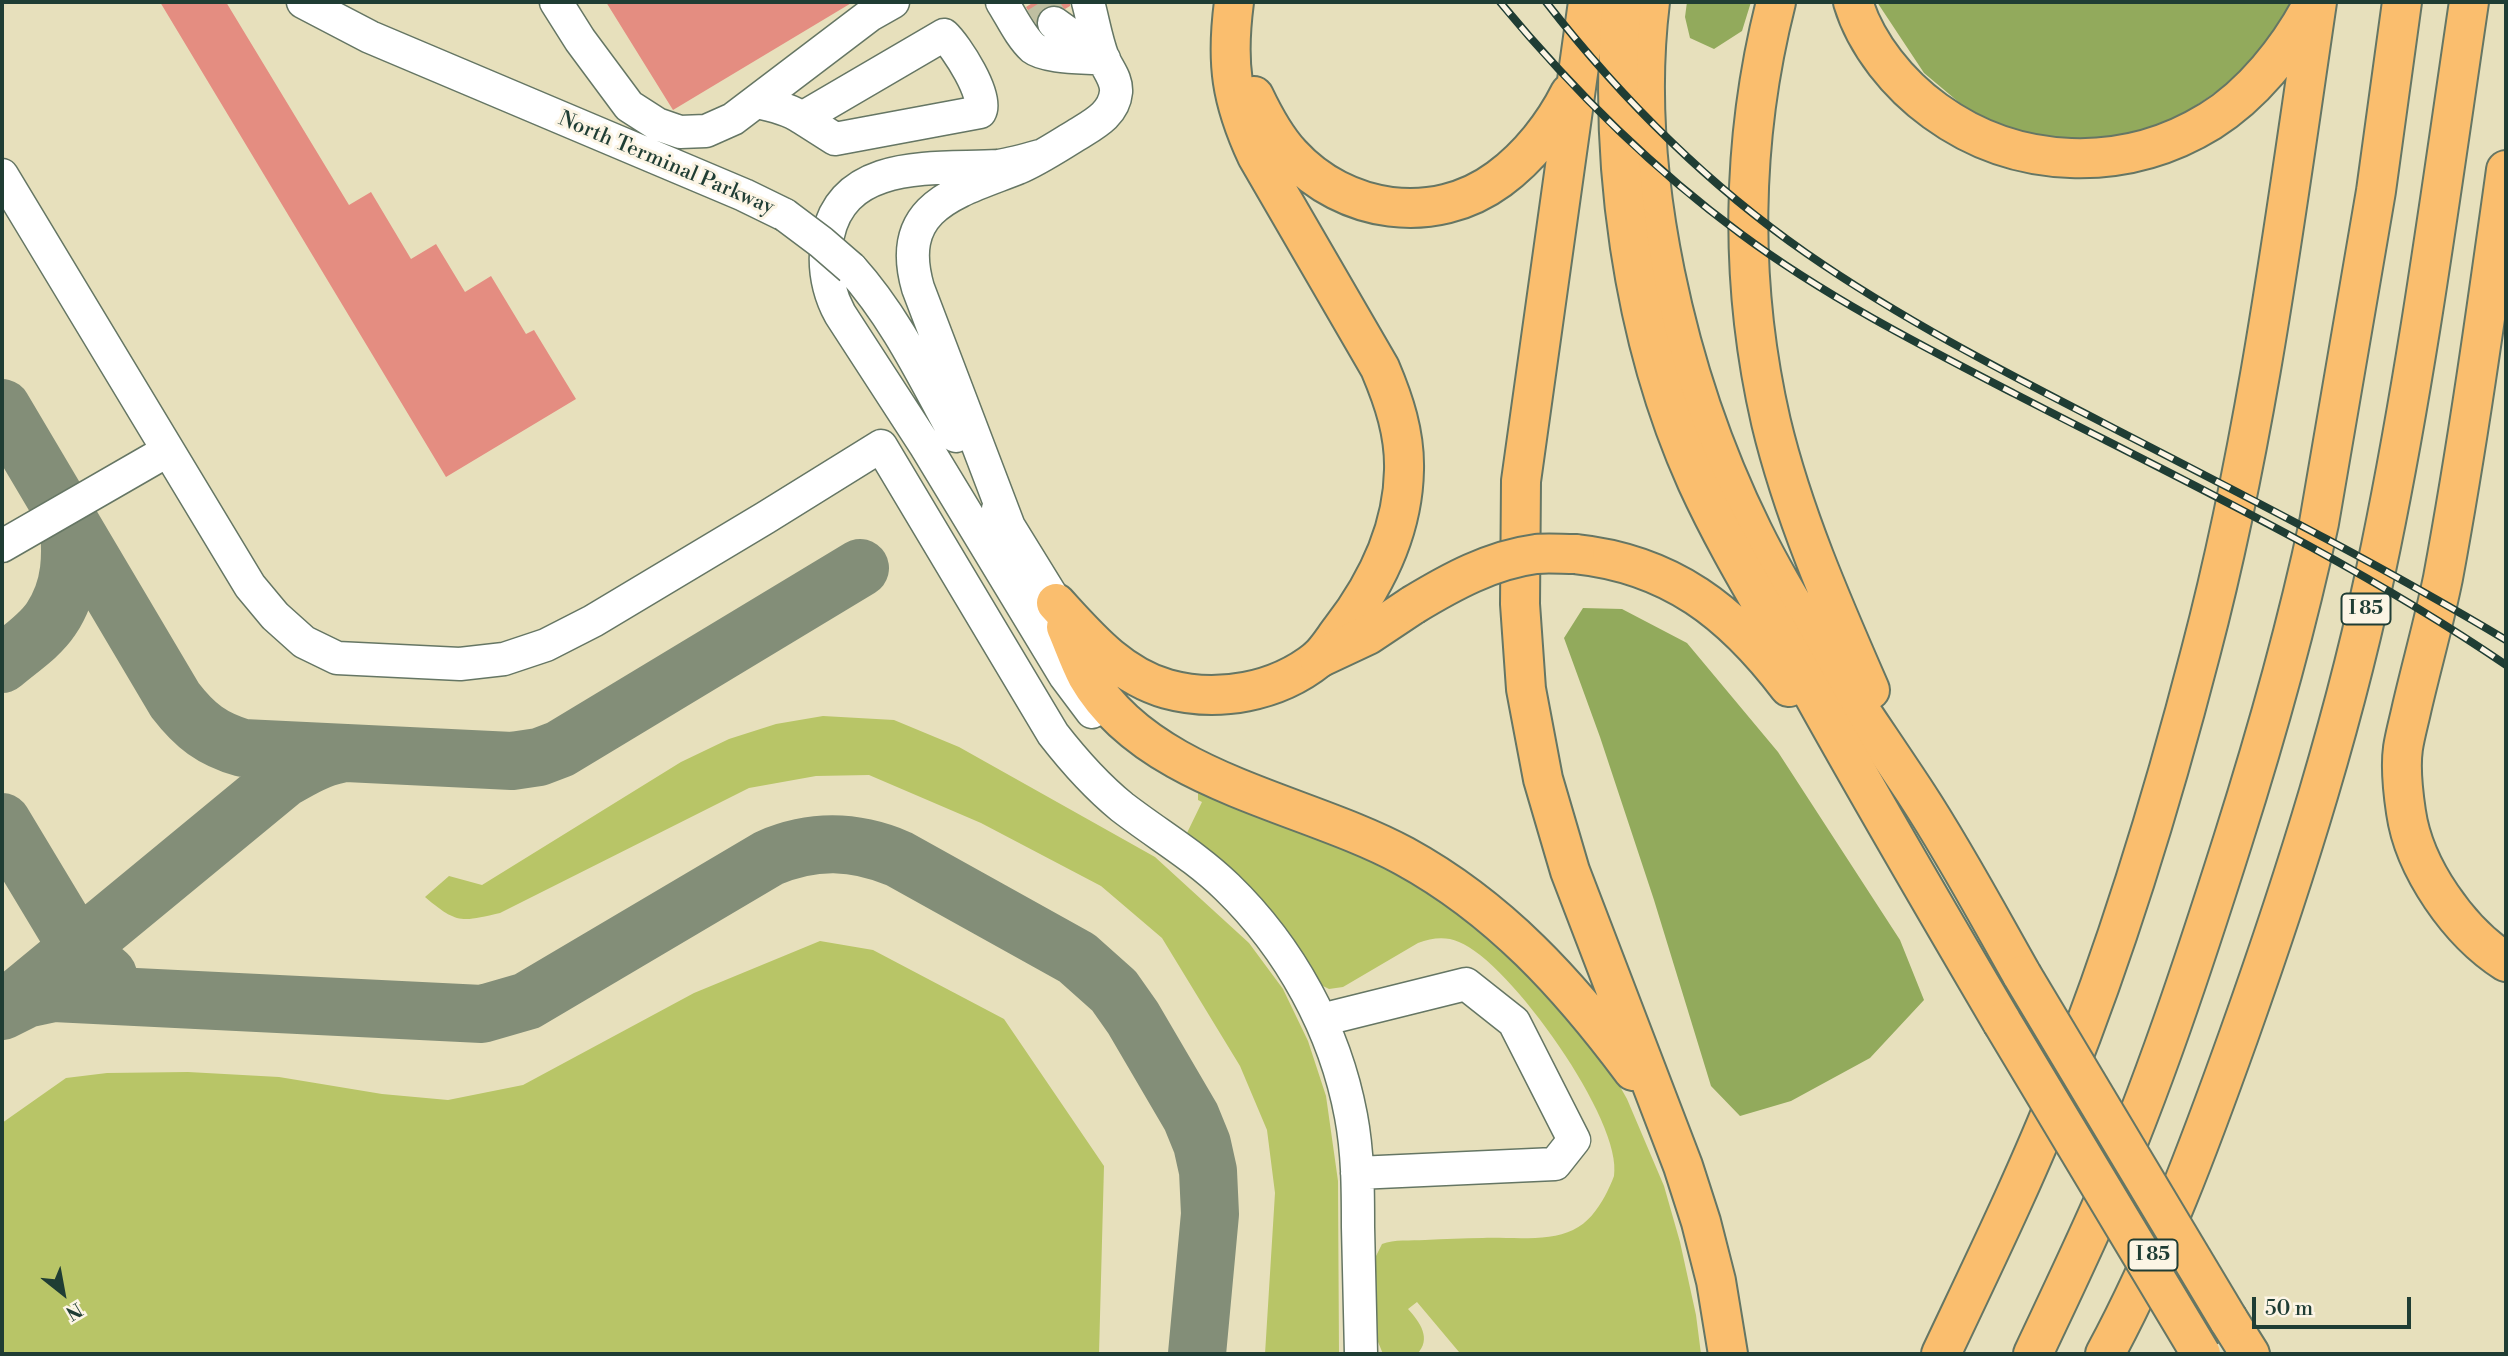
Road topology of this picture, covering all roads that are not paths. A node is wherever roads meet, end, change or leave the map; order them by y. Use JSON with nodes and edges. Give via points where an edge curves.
{"nodes":[{"id":1,"x":303,"y":2,"type":"edge"},
{"id":2,"x":556,"y":2,"type":"edge"},
{"id":3,"x":893,"y":2,"type":"edge"},
{"id":4,"x":1002,"y":2,"type":"edge"},
{"id":5,"x":1088,"y":2,"type":"edge"},
{"id":6,"x":1588,"y":2,"type":"edge"},
{"id":7,"x":1622,"y":2,"type":"edge"},
{"id":8,"x":1650,"y":2,"type":"edge"},
{"id":9,"x":1776,"y":2,"type":"edge"},
{"id":10,"x":1853,"y":2,"type":"edge"},
{"id":11,"x":2315,"y":2,"type":"edge"},
{"id":12,"x":2402,"y":2,"type":"edge"},
{"id":13,"x":2469,"y":2,"type":"edge"},
{"id":14,"x":1232,"y":11,"type":"edge"},
{"id":15,"x":1054,"y":23,"type":"tunnel mouth"},
{"id":16,"x":1104,"y":59,"type":"junction"},
{"id":17,"x":800,"y":68,"type":"junction"},
{"id":18,"x":1576,"y":82,"type":"junction"},
{"id":19,"x":756,"y":102,"type":"junction"},
{"id":20,"x":800,"y":116,"type":"junction"},
{"id":21,"x":1040,"y":156,"type":"junction"},
{"id":22,"x":2506,"y":170,"type":"edge"},
{"id":23,"x":2,"y":175,"type":"edge"},
{"id":24,"x":167,"y":451,"type":"junction"},
{"id":25,"x":1009,"y":527,"type":"junction"},
{"id":26,"x":2,"y":546,"type":"edge"},
{"id":27,"x":1056,"y":603,"type":"junction"},
{"id":28,"x":1319,"y":658,"type":"junction"},
{"id":29,"x":1240,"y":787,"type":"junction"},
{"id":30,"x":1866,"y":790,"type":"junction"},
{"id":31,"x":1919,"y":797,"type":"junction"},
{"id":32,"x":2506,"y":962,"type":"edge"},
{"id":33,"x":1321,"y":1020,"type":"junction"},
{"id":34,"x":1661,"y":1112,"type":"junction"},
{"id":35,"x":1357,"y":1173,"type":"junction"},
{"id":36,"x":2127,"y":1313,"type":"junction"},
{"id":37,"x":1361,"y":1354,"type":"edge"},
{"id":38,"x":1728,"y":1354,"type":"edge"},
{"id":39,"x":1941,"y":1354,"type":"edge"},
{"id":40,"x":2033,"y":1354,"type":"edge"},
{"id":41,"x":2105,"y":1354,"type":"edge"},
{"id":42,"x":2116,"y":1354,"type":"edge"},
{"id":43,"x":2201,"y":1354,"type":"edge"},
{"id":44,"x":2250,"y":1354,"type":"edge"}],
"edges":[{"from":1,"to":25,"type":"street","name":"North Terminal Parkway","bridge":true,"via":[[370,37],[785,215],[851,268],[874,295]]},
{"from":2,"to":19,"type":"street","via":[[629,106],[657,124],[680,132],[706,131]]},
{"from":3,"to":17,"type":"street"},
{"from":4,"to":16,"type":"street","via":[[1035,50]]},
{"from":5,"to":16,"type":"street"},
{"from":6,"to":18,"type":"main road"},
{"from":7,"to":30,"type":"main road","via":[[1619,113],[1626,223],[1660,381],[1712,514]]},
{"from":8,"to":31,"type":"main road","via":[[1645,74],[1652,198],[1674,312],[1707,422],[1753,533],[1864,717]]},
{"from":9,"to":31,"type":"main road","via":[[1758,98],[1748,201],[1750,288],[1762,377],[1784,467],[1816,561]]},
{"from":10,"to":11,"type":"main road","via":[[1872,42],[1894,73],[1951,123],[2023,153],[2100,159],[2140,152],[2211,121],[2269,68]]},
{"from":11,"to":39,"type":"main road","via":[[2250,429],[2217,588],[2175,746],[2064,1080],[2022,1183]]},
{"from":12,"to":40,"type":"main road","via":[[2376,191],[2319,523],[2261,751],[2165,1044],[2103,1203]]},
{"from":13,"to":36,"type":"main road","number":"I 85","via":[[2411,386],[2380,549],[2343,704],[2270,948],[2180,1197]]},
{"from":14,"to":18,"type":"main road","via":[[1251,91],[1275,135],[1304,169],[1337,192],[1379,206],[1416,208],[1446,203],[1499,180],[1560,112]]},
{"from":14,"to":28,"type":"main road","via":[[1231,82],[1246,132],[1380,368],[1403,438],[1402,503],[1386,555],[1352,616]]},
{"from":15,"to":16,"type":"street"},
{"from":16,"to":21,"type":"street","via":[[1115,80],[1113,105],[1097,123]]},
{"from":17,"to":19,"type":"street"},
{"from":17,"to":20,"type":"street","via":[[795,92]]},
{"from":18,"to":34,"type":"main road","via":[[1521,481],[1522,647],[1534,734],[1555,826]]},
{"from":19,"to":20,"type":"street"},
{"from":20,"to":20,"type":"street","via":[[835,139],[981,112],[984,107],[982,96],[944,34]]},
{"from":21,"to":25,"type":"street","via":[[944,199],[918,231],[912,259],[918,288]]},
{"from":21,"to":29,"type":"street","via":[[998,166],[900,171],[862,186],[831,223],[826,251],[831,296],[1065,676],[1097,719],[1166,771],[1201,783]]},
{"from":22,"to":32,"type":"main road","via":[[2464,463],[2403,749],[2402,782],[2406,815],[2431,880],[2454,914]]},
{"from":23,"to":24,"type":"street"},
{"from":24,"to":26,"type":"street"},
{"from":24,"to":33,"type":"street","via":[[250,586],[304,642],[337,658],[460,664],[504,659],[581,627],[881,446],[1054,734],[1093,781],[1198,861],[1248,909],[1282,951]]},
{"from":25,"to":27,"type":"street","name":"North Terminal Parkway"},
{"from":27,"to":28,"type":"main road","via":[[1112,661],[1167,689],[1239,694],[1266,687]]},
{"from":27,"to":29,"type":"main road","via":[[1088,677],[1112,708],[1175,759]]},
{"from":28,"to":30,"type":"main road","bridge":true,"via":[[1368,635],[1448,584],[1508,560],[1537,554],[1606,557],[1671,580],[1730,620],[1777,671]]},
{"from":29,"to":34,"type":"main road","via":[[1403,855],[1474,900],[1575,996]]},
{"from":30,"to":43,"type":"main road","bridge":true},
{"from":31,"to":44,"type":"main road","bridge":true},
{"from":33,"to":35,"type":"street","via":[[1345,1087]]},
{"from":33,"to":35,"type":"street","via":[[1466,984],[1514,1022],[1574,1140],[1555,1164]]},
{"from":34,"to":38,"type":"main road","via":[[1701,1222]]},
{"from":35,"to":37,"type":"street"},
{"from":36,"to":41,"type":"main road","number":"I 85"},
{"from":36,"to":42,"type":"main road"}]}
